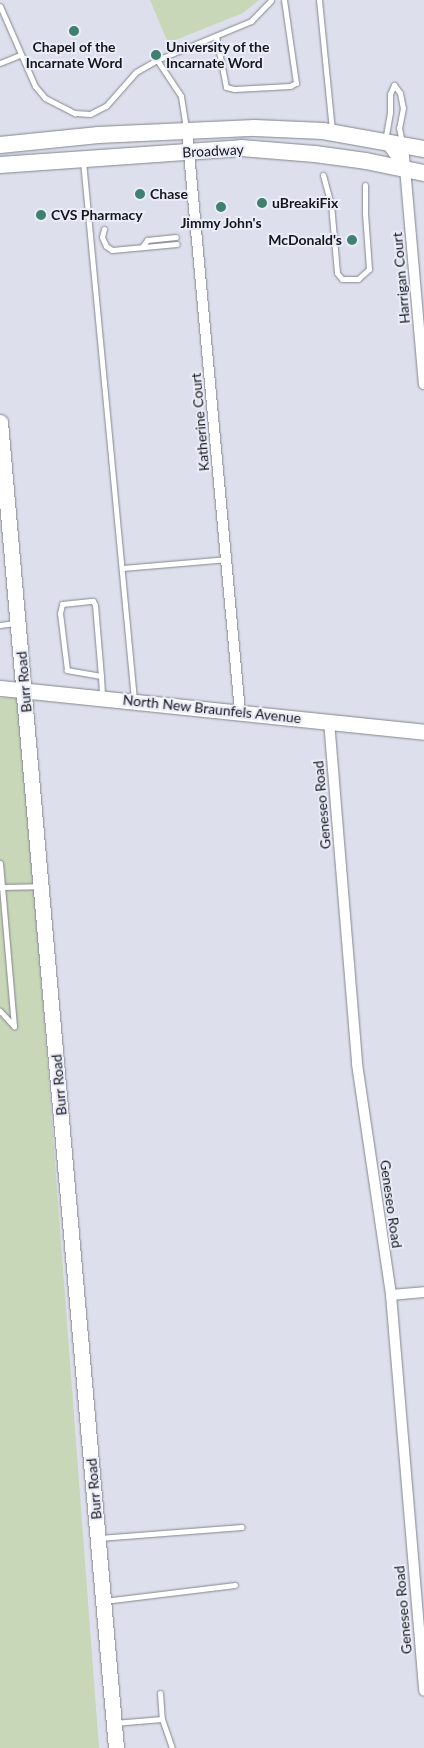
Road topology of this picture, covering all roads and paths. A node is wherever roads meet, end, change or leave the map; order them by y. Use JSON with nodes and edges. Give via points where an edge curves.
{"nodes":[{"id":1,"x":271,"y":0,"type":"edge"},
{"id":2,"x":284,"y":0,"type":"edge"},
{"id":3,"x":319,"y":0,"type":"edge"},
{"id":4,"x":0,"y":6,"type":"edge"},
{"id":5,"x":6,"y":20,"type":"junction"},
{"id":6,"x":0,"y":23,"type":"edge"},
{"id":7,"x":216,"y":36,"type":"junction"},
{"id":8,"x":20,"y":55,"type":"junction"},
{"id":9,"x":157,"y":60,"type":"junction"},
{"id":10,"x":0,"y":63,"type":"edge"},
{"id":11,"x":187,"y":131,"type":"junction"},
{"id":12,"x":332,"y":133,"type":"junction"},
{"id":13,"x":385,"y":141,"type":"junction"},
{"id":14,"x":0,"y":145,"type":"edge"},
{"id":15,"x":403,"y":145,"type":"junction"},
{"id":16,"x":424,"y":149,"type":"edge"},
{"id":17,"x":189,"y":152,"type":"junction"},
{"id":18,"x":83,"y":160,"type":"junction"},
{"id":19,"x":0,"y":165,"type":"edge"},
{"id":20,"x":405,"y":168,"type":"junction"},
{"id":21,"x":424,"y":173,"type":"edge"},
{"id":22,"x":323,"y":175,"type":"dead end"},
{"id":23,"x":365,"y":185,"type":"dead end"},
{"id":24,"x":104,"y":229,"type":"dead end"},
{"id":25,"x":176,"y":238,"type":"dead end"},
{"id":26,"x":176,"y":244,"type":"dead end"},
{"id":27,"x":142,"y":247,"type":"junction"},
{"id":28,"x":423,"y":360,"type":"edge"},
{"id":29,"x":424,"y":384,"type":"edge"},
{"id":30,"x":0,"y":422,"type":"edge"},
{"id":31,"x":6,"y":536,"type":"edge"},
{"id":32,"x":226,"y":559,"type":"junction"},
{"id":33,"x":122,"y":568,"type":"junction"},
{"id":34,"x":18,"y":623,"type":"junction"},
{"id":35,"x":0,"y":625,"type":"edge"},
{"id":36,"x":101,"y":676,"type":"junction"},
{"id":37,"x":0,"y":688,"type":"edge"},
{"id":38,"x":24,"y":690,"type":"junction"},
{"id":39,"x":102,"y":698,"type":"junction"},
{"id":40,"x":134,"y":701,"type":"junction"},
{"id":41,"x":240,"y":712,"type":"junction"},
{"id":42,"x":328,"y":721,"type":"junction"},
{"id":43,"x":424,"y":732,"type":"edge"},
{"id":44,"x":0,"y":863,"type":"edge"},
{"id":45,"x":42,"y":886,"type":"junction"},
{"id":46,"x":1,"y":887,"type":"edge"},
{"id":47,"x":0,"y":1011,"type":"edge"},
{"id":48,"x":424,"y":1292,"type":"edge"},
{"id":49,"x":391,"y":1295,"type":"junction"},
{"id":50,"x":242,"y":1527,"type":"dead end"},
{"id":51,"x":98,"y":1538,"type":"junction"},
{"id":52,"x":235,"y":1584,"type":"dead end"},
{"id":53,"x":104,"y":1602,"type":"junction"},
{"id":54,"x":160,"y":1692,"type":"dead end"},
{"id":55,"x":424,"y":1692,"type":"edge"},
{"id":56,"x":162,"y":1719,"type":"junction"},
{"id":57,"x":114,"y":1723,"type":"junction"},
{"id":58,"x":116,"y":1748,"type":"edge"},
{"id":59,"x":172,"y":1748,"type":"edge"}],
"edges":[{"from":1,"to":7,"type":"lane","via":[[251,21]]},
{"from":2,"to":7,"type":"lane","via":[[296,83],[290,86],[226,87]]},
{"from":3,"to":12,"type":"lane"},
{"from":4,"to":5,"type":"lane"},
{"from":5,"to":6,"type":"lane"},
{"from":5,"to":8,"type":"lane"},
{"from":7,"to":9,"type":"lane"},
{"from":8,"to":9,"type":"lane","via":[[45,98],[75,113],[90,114],[106,106],[136,72]]},
{"from":8,"to":10,"type":"lane"},
{"from":9,"to":11,"type":"lane","via":[[181,96]]},
{"from":11,"to":12,"type":"main road","name":"Broadway","via":[[255,128]]},
{"from":11,"to":14,"type":"main road","name":"Broadway","via":[[98,135]]},
{"from":11,"to":17,"type":"street","name":"Katherine Court"},
{"from":12,"to":13,"type":"main road","name":"Broadway"},
{"from":13,"to":15,"type":"main road","name":"Broadway"},
{"from":13,"to":15,"type":"lane","via":[[394,84],[402,100],[399,128]]},
{"from":13,"to":20,"type":"street"},
{"from":15,"to":16,"type":"main road","name":"Broadway"},
{"from":15,"to":20,"type":"street","name":"Harrigan Court"},
{"from":17,"to":18,"type":"main road","name":"Broadway"},
{"from":17,"to":20,"type":"main road","name":"Broadway","via":[[241,148]]},
{"from":17,"to":32,"type":"street","name":"Katherine Court"},
{"from":18,"to":19,"type":"main road","name":"Broadway"},
{"from":18,"to":33,"type":"lane"},
{"from":20,"to":21,"type":"main road","name":"Broadway"},
{"from":20,"to":28,"type":"street","name":"Harrigan Court"},
{"from":22,"to":23,"type":"lane","via":[[331,204],[337,273],[342,279],[358,279],[369,269]]},
{"from":24,"to":27,"type":"lane","via":[[102,237],[112,250]]},
{"from":25,"to":27,"type":"lane","via":[[147,240]]},
{"from":26,"to":27,"type":"lane"},
{"from":28,"to":29,"type":"street","name":"Harrigan Court"},
{"from":30,"to":31,"type":"street","name":"Burr Road"},
{"from":31,"to":34,"type":"street","name":"Burr Road"},
{"from":32,"to":33,"type":"lane"},
{"from":32,"to":41,"type":"street","name":"Katherine Court"},
{"from":33,"to":40,"type":"lane"},
{"from":34,"to":35,"type":"lane"},
{"from":34,"to":38,"type":"street","name":"Burr Road"},
{"from":36,"to":36,"type":"lane","via":[[96,605],[93,601],[62,604],[60,613],[67,670]]},
{"from":36,"to":39,"type":"lane"},
{"from":37,"to":38,"type":"street","name":"North New Braunfels Avenue"},
{"from":38,"to":39,"type":"street","name":"North New Braunfels Avenue"},
{"from":38,"to":45,"type":"street","name":"Burr Road"},
{"from":39,"to":40,"type":"street","name":"North New Braunfels Avenue"},
{"from":40,"to":41,"type":"street","name":"North New Braunfels Avenue"},
{"from":41,"to":42,"type":"street","name":"North New Braunfels Avenue"},
{"from":42,"to":43,"type":"street","name":"North New Braunfels Avenue"},
{"from":42,"to":49,"type":"street","name":"Geneseo Road","via":[[357,1064]]},
{"from":44,"to":46,"type":"lane"},
{"from":45,"to":46,"type":"lane"},
{"from":45,"to":51,"type":"street","name":"Burr Road"},
{"from":46,"to":47,"type":"lane","via":[[14,1026]]},
{"from":48,"to":49,"type":"street"},
{"from":49,"to":55,"type":"street","name":"Geneseo Road"},
{"from":50,"to":51,"type":"lane"},
{"from":51,"to":53,"type":"street","name":"Burr Road"},
{"from":52,"to":53,"type":"lane"},
{"from":53,"to":57,"type":"street","name":"Burr Road"},
{"from":54,"to":56,"type":"lane"},
{"from":56,"to":57,"type":"lane"},
{"from":56,"to":59,"type":"lane"},
{"from":57,"to":58,"type":"street","name":"Burr Road"}]}
